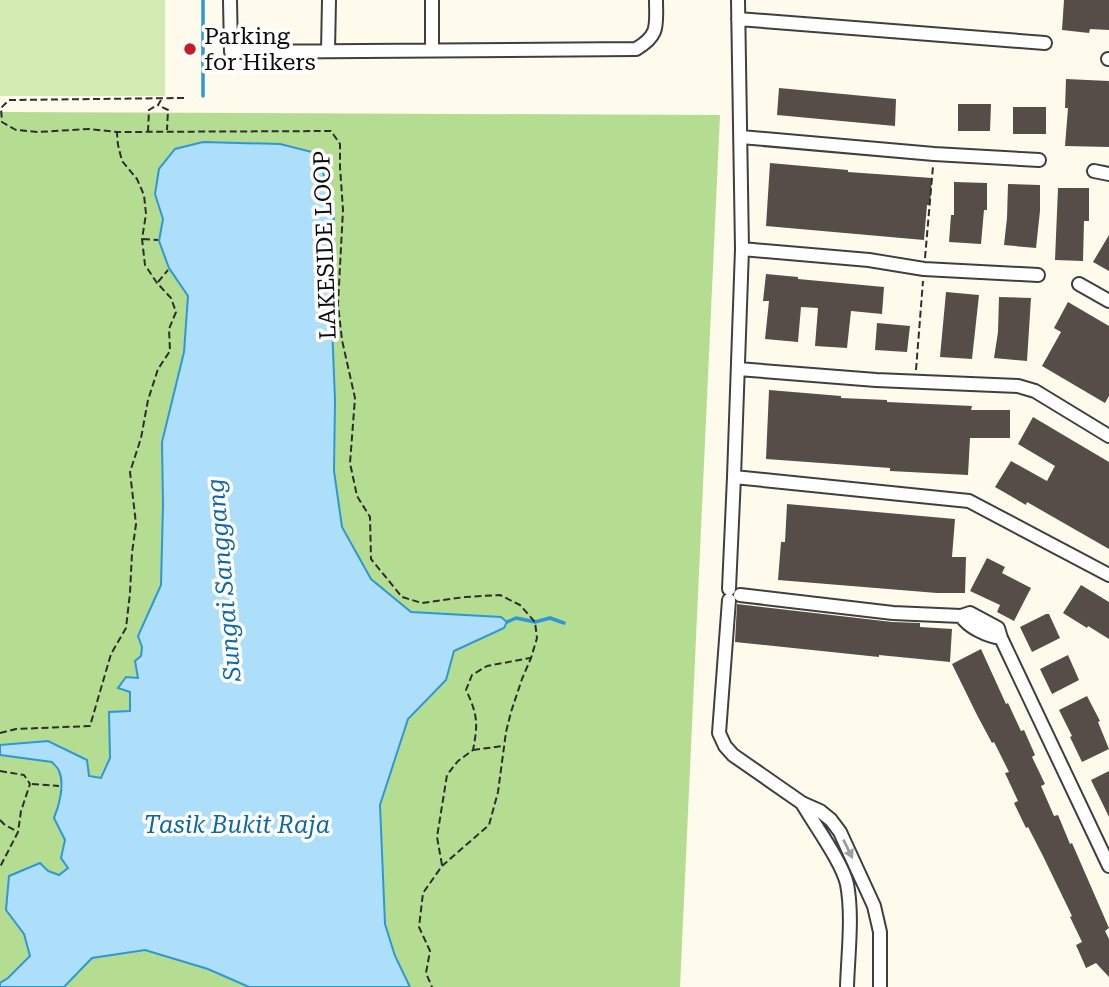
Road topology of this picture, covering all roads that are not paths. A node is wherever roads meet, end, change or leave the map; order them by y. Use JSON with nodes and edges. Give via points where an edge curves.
{"nodes":[{"id":1,"x":230,"y":0,"type":"edge"},
{"id":2,"x":329,"y":0,"type":"edge"},
{"id":3,"x":432,"y":0,"type":"edge"},
{"id":4,"x":656,"y":0,"type":"edge"},
{"id":5,"x":738,"y":0,"type":"edge"},
{"id":6,"x":738,"y":19,"type":"junction"},
{"id":7,"x":1045,"y":43,"type":"dead end"},
{"id":8,"x":432,"y":50,"type":"junction"},
{"id":9,"x":328,"y":51,"type":"junction"},
{"id":10,"x":741,"y":137,"type":"junction"},
{"id":11,"x":1039,"y":160,"type":"dead end"},
{"id":12,"x":1094,"y":171,"type":"dead end"},
{"id":13,"x":1109,"y":174,"type":"edge"},
{"id":14,"x":742,"y":249,"type":"junction"},
{"id":15,"x":1038,"y":275,"type":"dead end"},
{"id":16,"x":1079,"y":284,"type":"dead end"},
{"id":17,"x":1109,"y":301,"type":"edge"},
{"id":18,"x":738,"y":369,"type":"junction"},
{"id":19,"x":1109,"y":436,"type":"edge"},
{"id":20,"x":734,"y":477,"type":"junction"},
{"id":21,"x":1109,"y":575,"type":"edge"},
{"id":22,"x":733,"y":595,"type":"junction"},
{"id":23,"x":802,"y":803,"type":"junction"},
{"id":24,"x":1109,"y":866,"type":"edge"},
{"id":25,"x":847,"y":987,"type":"edge"},
{"id":26,"x":880,"y":987,"type":"edge"}],
"edges":[{"from":1,"to":9,"type":"street","via":[[231,52]]},
{"from":2,"to":9,"type":"street"},
{"from":3,"to":8,"type":"street"},
{"from":4,"to":8,"type":"street","via":[[656,26],[649,41],[636,49]]},
{"from":5,"to":6,"type":"street"},
{"from":6,"to":7,"type":"street"},
{"from":6,"to":10,"type":"street"},
{"from":8,"to":9,"type":"street"},
{"from":10,"to":11,"type":"street"},
{"from":10,"to":14,"type":"street"},
{"from":12,"to":13,"type":"street"},
{"from":14,"to":15,"type":"street","via":[[924,269]]},
{"from":14,"to":18,"type":"street"},
{"from":16,"to":17,"type":"street"},
{"from":18,"to":19,"type":"street","via":[[1018,386],[1035,391]]},
{"from":18,"to":20,"type":"street"},
{"from":20,"to":21,"type":"street","via":[[969,501]]},
{"from":20,"to":22,"type":"street"},
{"from":22,"to":23,"type":"street","via":[[719,733],[733,755]]},
{"from":22,"to":24,"type":"street","via":[[961,616],[1001,638]]},
{"from":23,"to":25,"type":"street","via":[[846,882]]},
{"from":23,"to":26,"type":"street","one_way":true,"via":[[820,811],[840,832],[874,906],[880,932]]}]}
